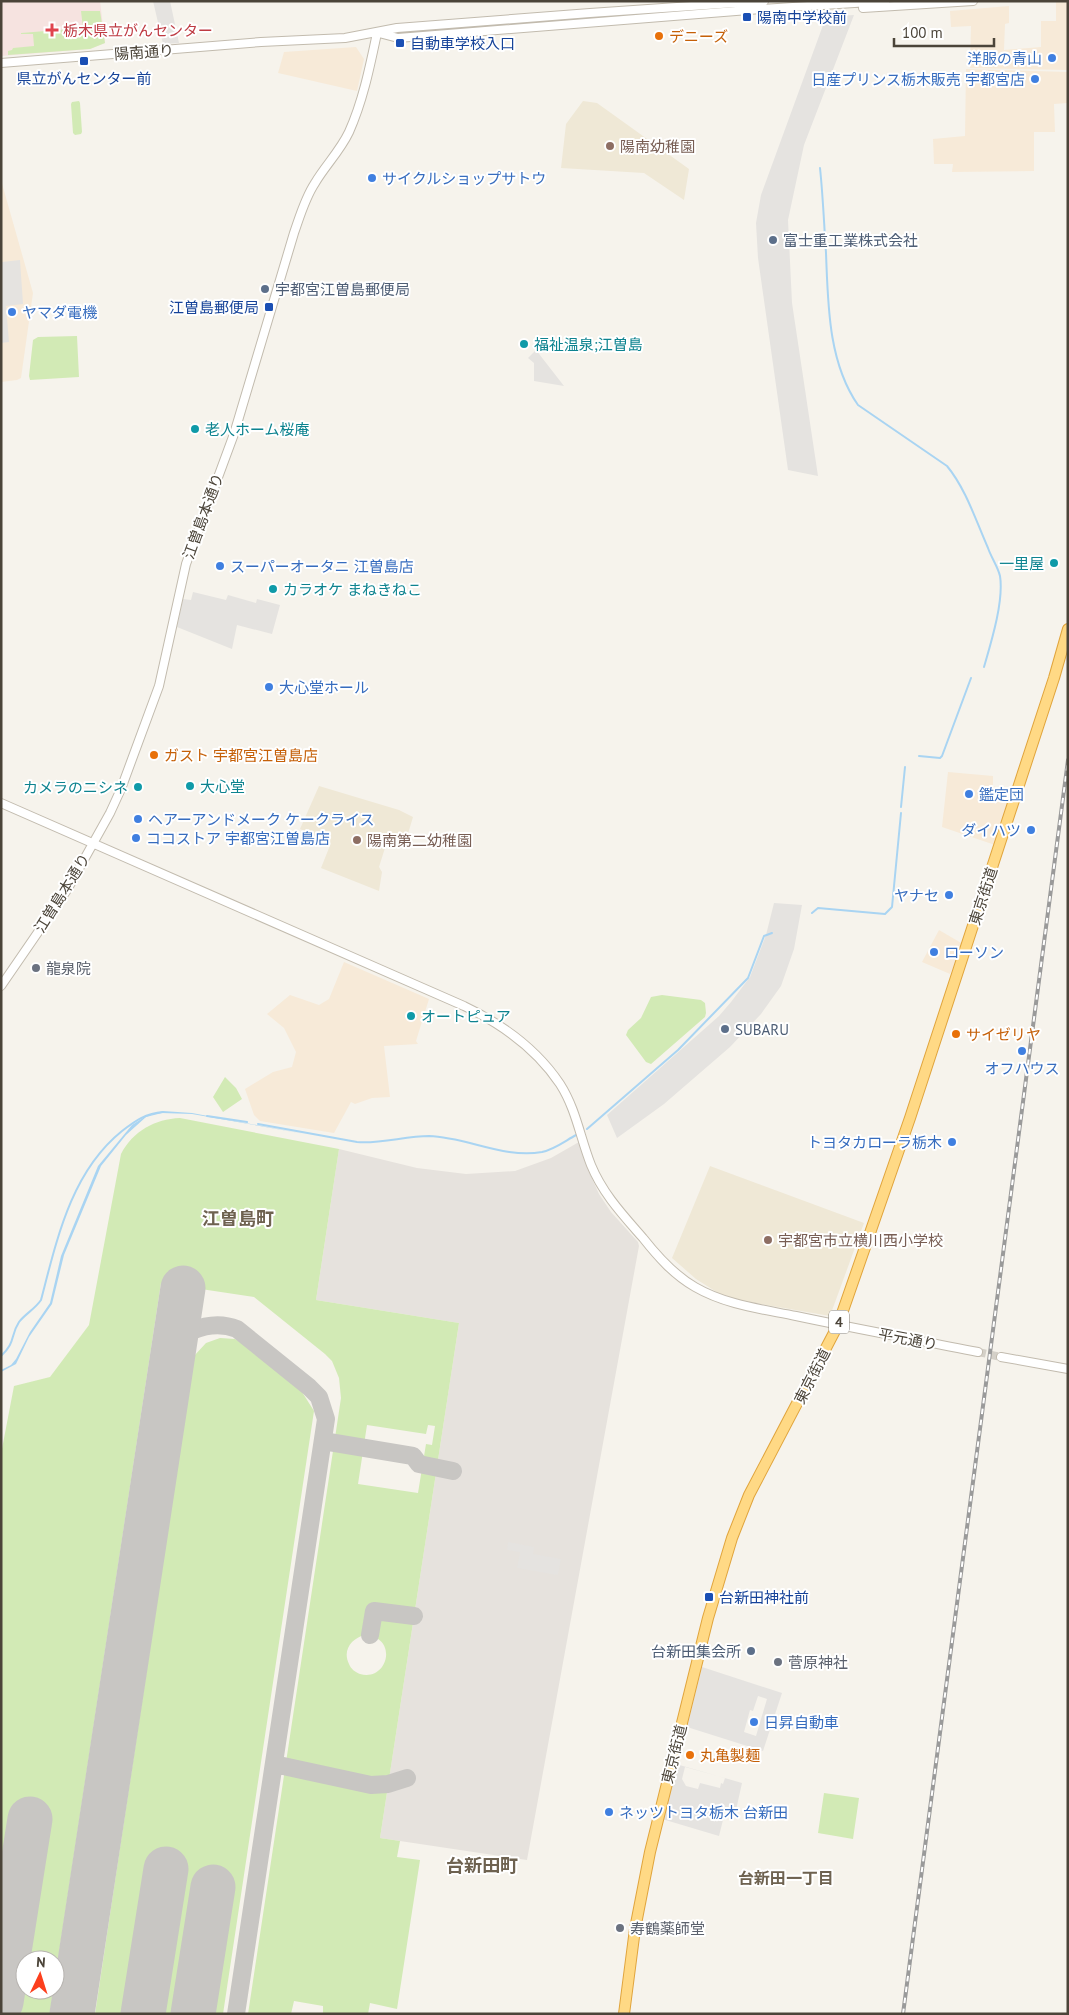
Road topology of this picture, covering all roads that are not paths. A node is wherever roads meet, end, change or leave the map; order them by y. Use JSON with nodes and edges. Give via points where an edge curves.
{"nodes":[{"id":1,"x":764,"y":1,"type":"edge"},
{"id":2,"x":885,"y":1,"type":"edge"},
{"id":3,"x":973,"y":1,"type":"edge"},
{"id":4,"x":829,"y":6,"type":"junction"},
{"id":5,"x":377,"y":33,"type":"junction"},
{"id":6,"x":1,"y":62,"type":"edge"},
{"id":7,"x":1068,"y":630,"type":"edge"},
{"id":8,"x":1,"y":803,"type":"edge"},
{"id":9,"x":93,"y":844,"type":"junction"},
{"id":10,"x":1,"y":986,"type":"edge"},
{"id":11,"x":838,"y":1325,"type":"junction"},
{"id":12,"x":978,"y":1352,"type":"tunnel mouth"},
{"id":13,"x":1001,"y":1357,"type":"tunnel mouth"},
{"id":14,"x":1068,"y":1369,"type":"edge"},
{"id":15,"x":624,"y":2014,"type":"edge"}],
"edges":[{"from":1,"to":5,"type":"street","name":"陽南通り","via":[[397,28]]},
{"from":2,"to":4,"type":"street"},
{"from":3,"to":4,"type":"street","via":[[847,9]]},
{"from":4,"to":5,"type":"street","via":[[398,38]]},
{"from":5,"to":6,"type":"street","name":"陽南通り"},
{"from":5,"to":9,"type":"street","name":"江曽島本通り","via":[[364,89],[349,132],[314,184],[300,215],[234,434],[186,564],[159,686],[122,789]]},
{"from":7,"to":11,"type":"highway","name":"東京街道","number":"4","via":[[910,1118]]},
{"from":8,"to":9,"type":"street","name":"平元通り"},
{"from":9,"to":10,"type":"street","name":"江曽島本通り","via":[[67,890]]},
{"from":9,"to":11,"type":"street","name":"平元通り","via":[[489,1018],[522,1042],[557,1080],[580,1127],[602,1187],[657,1256],[679,1276],[733,1304]]},
{"from":11,"to":12,"type":"street","name":"平元通り"},
{"from":11,"to":15,"type":"highway","name":"東京街道","number":"4","via":[[749,1495],[732,1538],[706,1627],[650,1852],[636,1921]]},
{"from":13,"to":14,"type":"street"}]}
